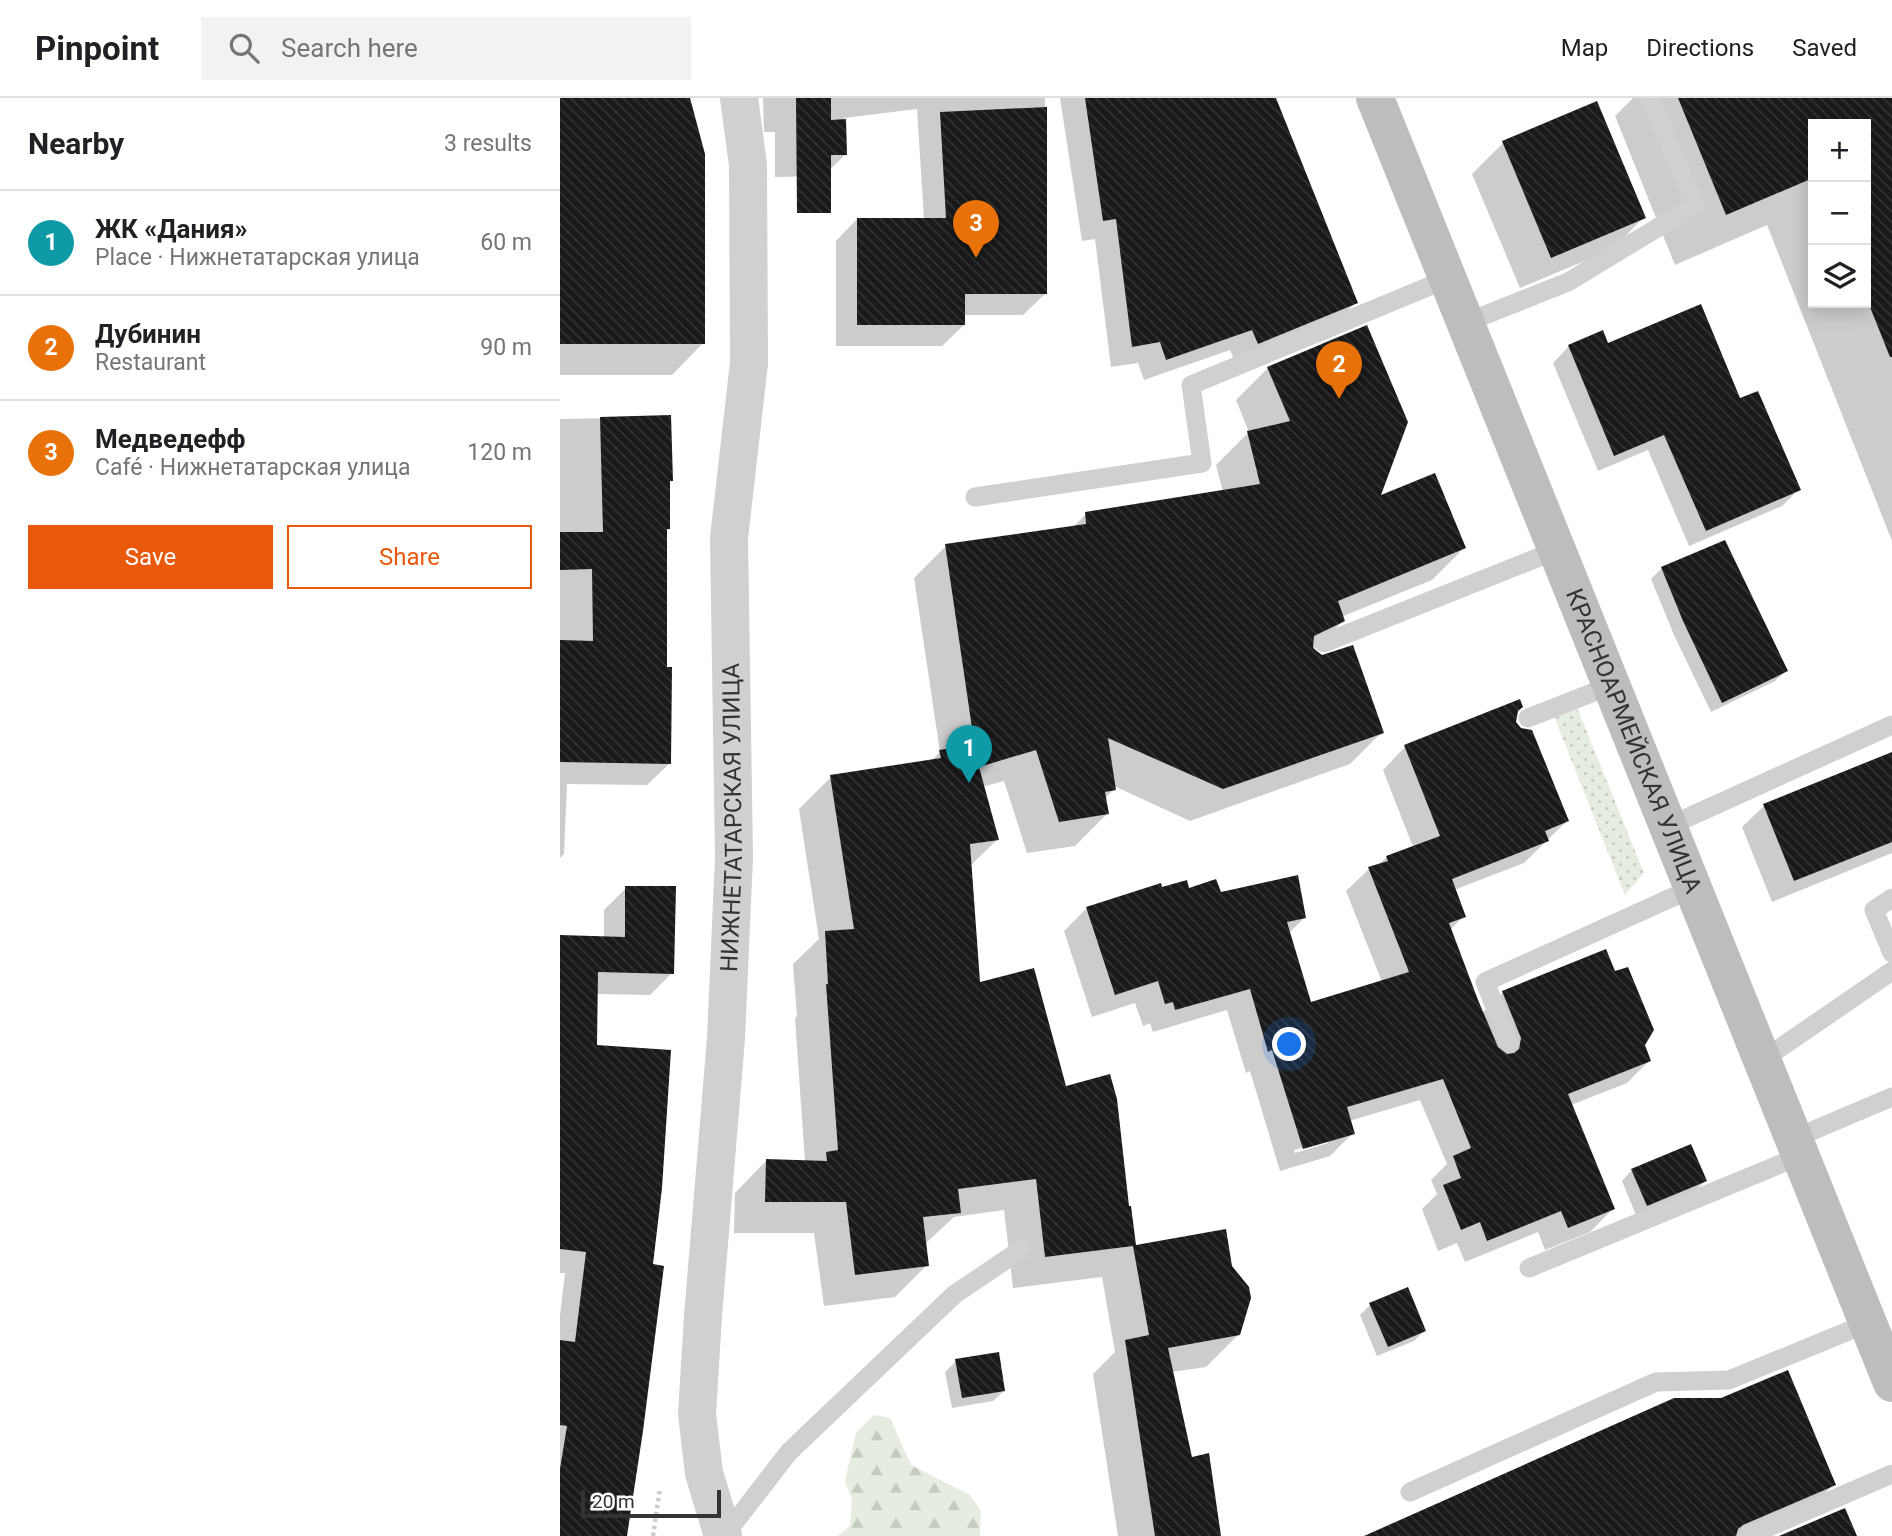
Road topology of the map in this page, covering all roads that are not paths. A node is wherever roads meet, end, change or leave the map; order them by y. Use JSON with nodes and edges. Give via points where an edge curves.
{"nodes":[{"id":1,"x":739,"y":98,"type":"edge"},
{"id":2,"x":1375,"y":98,"type":"edge"},
{"id":3,"x":1650,"y":98,"type":"edge"},
{"id":4,"x":1447,"y":279,"type":"junction"},
{"id":5,"x":1465,"y":323,"type":"junction"},
{"id":6,"x":975,"y":497,"type":"dead end"},
{"id":7,"x":1557,"y":550,"type":"junction"},
{"id":8,"x":1324,"y":643,"type":"dead end"},
{"id":9,"x":1612,"y":685,"type":"junction"},
{"id":10,"x":1528,"y":718,"type":"dead end"},
{"id":11,"x":1892,"y":725,"type":"edge"},
{"id":12,"x":1669,"y":826,"type":"junction"},
{"id":13,"x":1693,"y":888,"type":"junction"},
{"id":14,"x":1892,"y":898,"type":"edge"},
{"id":15,"x":1892,"y":953,"type":"edge"},
{"id":16,"x":1892,"y":971,"type":"edge"},
{"id":17,"x":1509,"y":1042,"type":"dead end"},
{"id":18,"x":1761,"y":1061,"type":"junction"},
{"id":19,"x":1892,"y":1097,"type":"edge"},
{"id":20,"x":1797,"y":1148,"type":"junction"},
{"id":21,"x":1022,"y":1249,"type":"dead end"},
{"id":22,"x":1529,"y":1268,"type":"dead end"},
{"id":23,"x":1868,"y":1323,"type":"junction"},
{"id":24,"x":1892,"y":1383,"type":"edge"},
{"id":25,"x":1892,"y":1474,"type":"edge"},
{"id":26,"x":1410,"y":1492,"type":"dead end"},
{"id":27,"x":724,"y":1536,"type":"edge"},
{"id":28,"x":1748,"y":1536,"type":"edge"}],
"edges":[{"from":1,"to":27,"type":"street","name":"НИЖНЕТАТАРСКАЯ УЛИЦА","via":[[748,165],[749,363],[729,538],[734,857],[726,1038],[697,1414],[704,1473]]},
{"from":2,"to":4,"type":"main road","name":"КРАСНОАРМЕЙСКАЯ УЛИЦА"},
{"from":3,"to":5,"type":"lane","via":[[1695,205],[1568,282]]},
{"from":4,"to":5,"type":"main road","name":"КРАСНОАРМЕЙСКАЯ УЛИЦА"},
{"from":4,"to":6,"type":"lane","via":[[1191,385],[1202,463]]},
{"from":5,"to":7,"type":"main road","name":"КРАСНОАРМЕЙСКАЯ УЛИЦА"},
{"from":7,"to":8,"type":"lane"},
{"from":7,"to":9,"type":"main road","name":"КРАСНОАРМЕЙСКАЯ УЛИЦА"},
{"from":9,"to":10,"type":"lane"},
{"from":9,"to":12,"type":"main road","name":"КРАСНОАРМЕЙСКАЯ УЛИЦА"},
{"from":11,"to":12,"type":"lane"},
{"from":12,"to":13,"type":"main road","name":"КРАСНОАРМЕЙСКАЯ УЛИЦА"},
{"from":13,"to":17,"type":"lane","via":[[1485,982]]},
{"from":13,"to":18,"type":"main road","name":"КРАСНОАРМЕЙСКАЯ УЛИЦА"},
{"from":14,"to":15,"type":"lane","via":[[1874,909]]},
{"from":16,"to":18,"type":"lane"},
{"from":18,"to":20,"type":"main road","name":"КРАСНОАРМЕЙСКАЯ УЛИЦА"},
{"from":19,"to":20,"type":"lane"},
{"from":20,"to":22,"type":"lane"},
{"from":20,"to":23,"type":"main road","name":"КРАСНОАРМЕЙСКАЯ УЛИЦА"},
{"from":21,"to":27,"type":"lane","via":[[955,1294],[789,1452]]},
{"from":23,"to":24,"type":"main road","name":"КРАСНОАРМЕЙСКАЯ УЛИЦА"},
{"from":23,"to":26,"type":"lane","via":[[1729,1380],[1656,1382]]},
{"from":25,"to":28,"type":"lane"}]}
